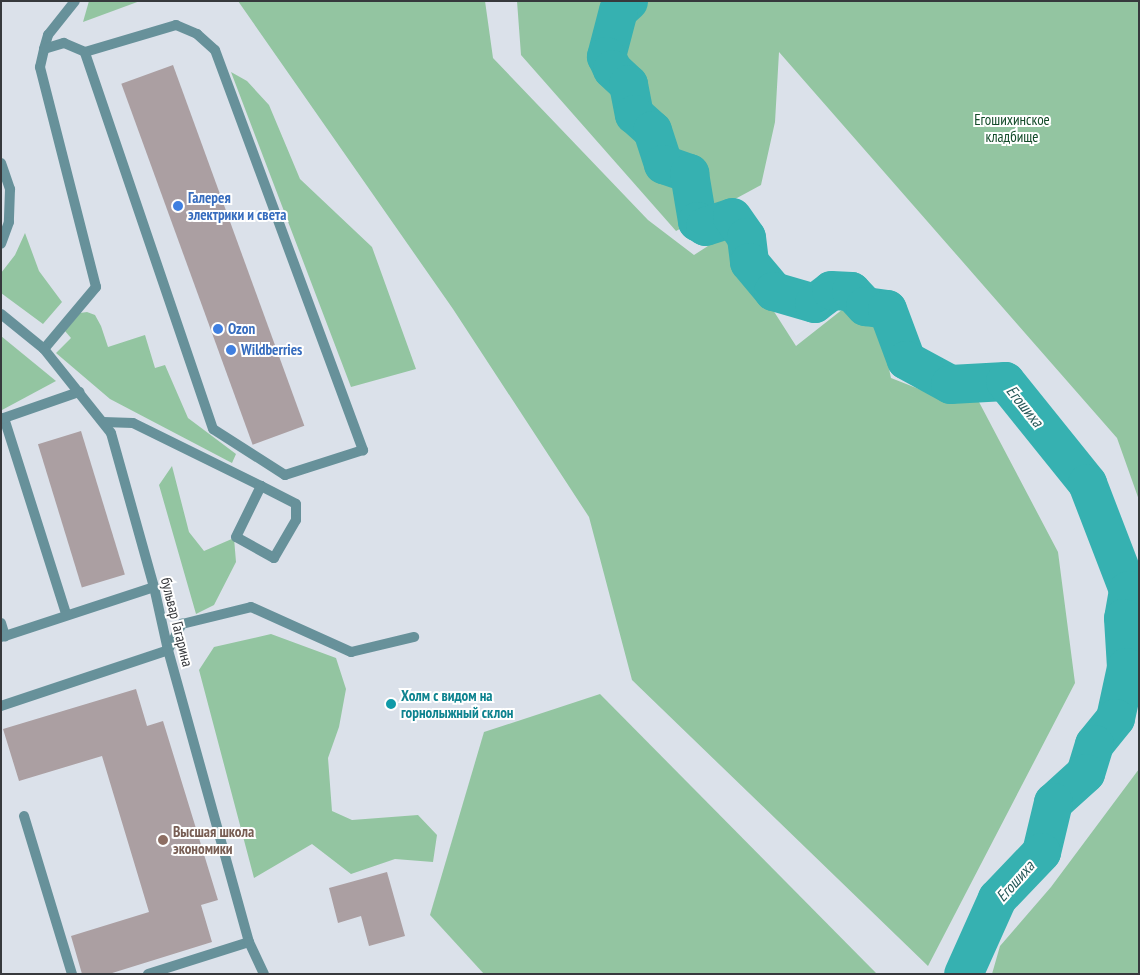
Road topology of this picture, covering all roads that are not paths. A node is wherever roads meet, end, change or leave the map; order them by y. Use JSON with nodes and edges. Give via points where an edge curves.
{"nodes":[{"id":1,"x":75,"y":1,"type":"edge"},
{"id":2,"x":44,"y":49,"type":"junction"},
{"id":3,"x":85,"y":52,"type":"junction"},
{"id":4,"x":1,"y":163,"type":"edge"},
{"id":5,"x":1,"y":244,"type":"edge"},
{"id":6,"x":1,"y":314,"type":"edge"},
{"id":7,"x":44,"y":349,"type":"junction"},
{"id":8,"x":79,"y":392,"type":"junction"},
{"id":9,"x":3,"y":419,"type":"edge"},
{"id":10,"x":103,"y":422,"type":"junction"},
{"id":11,"x":261,"y":486,"type":"junction"},
{"id":12,"x":154,"y":587,"type":"junction"},
{"id":13,"x":66,"y":613,"type":"junction"},
{"id":14,"x":1,"y":623,"type":"edge"},
{"id":15,"x":3,"y":637,"type":"edge"},
{"id":16,"x":414,"y":637,"type":"dead end"},
{"id":17,"x":168,"y":650,"type":"junction"},
{"id":18,"x":1,"y":706,"type":"edge"},
{"id":19,"x":24,"y":816,"type":"dead end"},
{"id":20,"x":249,"y":942,"type":"junction"},
{"id":21,"x":72,"y":974,"type":"edge"},
{"id":22,"x":148,"y":974,"type":"edge"},
{"id":23,"x":264,"y":974,"type":"edge"}],
"edges":[{"from":1,"to":2,"type":"street","via":[[48,35]]},
{"from":2,"to":3,"type":"street","via":[[64,43]]},
{"from":2,"to":7,"type":"street","via":[[40,66],[96,287]]},
{"from":3,"to":3,"type":"street","via":[[176,25],[197,34],[215,50],[363,450],[285,475],[214,429]]},
{"from":4,"to":5,"type":"street","via":[[10,190],[10,222]]},
{"from":6,"to":7,"type":"street","name":"бульвар Гагарина"},
{"from":7,"to":8,"type":"street","name":"бульвар Гагарина"},
{"from":8,"to":9,"type":"street"},
{"from":8,"to":10,"type":"street","name":"бульвар Гагарина"},
{"from":9,"to":13,"type":"street"},
{"from":10,"to":11,"type":"street","via":[[133,423]]},
{"from":10,"to":12,"type":"street","name":"бульвар Гагарина","via":[[111,433]]},
{"from":11,"to":11,"type":"street","via":[[296,504],[296,520],[274,558],[236,536]]},
{"from":12,"to":13,"type":"street"},
{"from":12,"to":17,"type":"street","name":"бульвар Гагарина"},
{"from":13,"to":15,"type":"street"},
{"from":14,"to":15,"type":"street"},
{"from":16,"to":17,"type":"street","via":[[351,652],[251,607],[182,624]]},
{"from":17,"to":18,"type":"street"},
{"from":17,"to":20,"type":"street","name":"бульвар Гагарина"},
{"from":19,"to":21,"type":"street"},
{"from":20,"to":22,"type":"street"},
{"from":20,"to":23,"type":"street","name":"бульвар Гагарина"}]}
